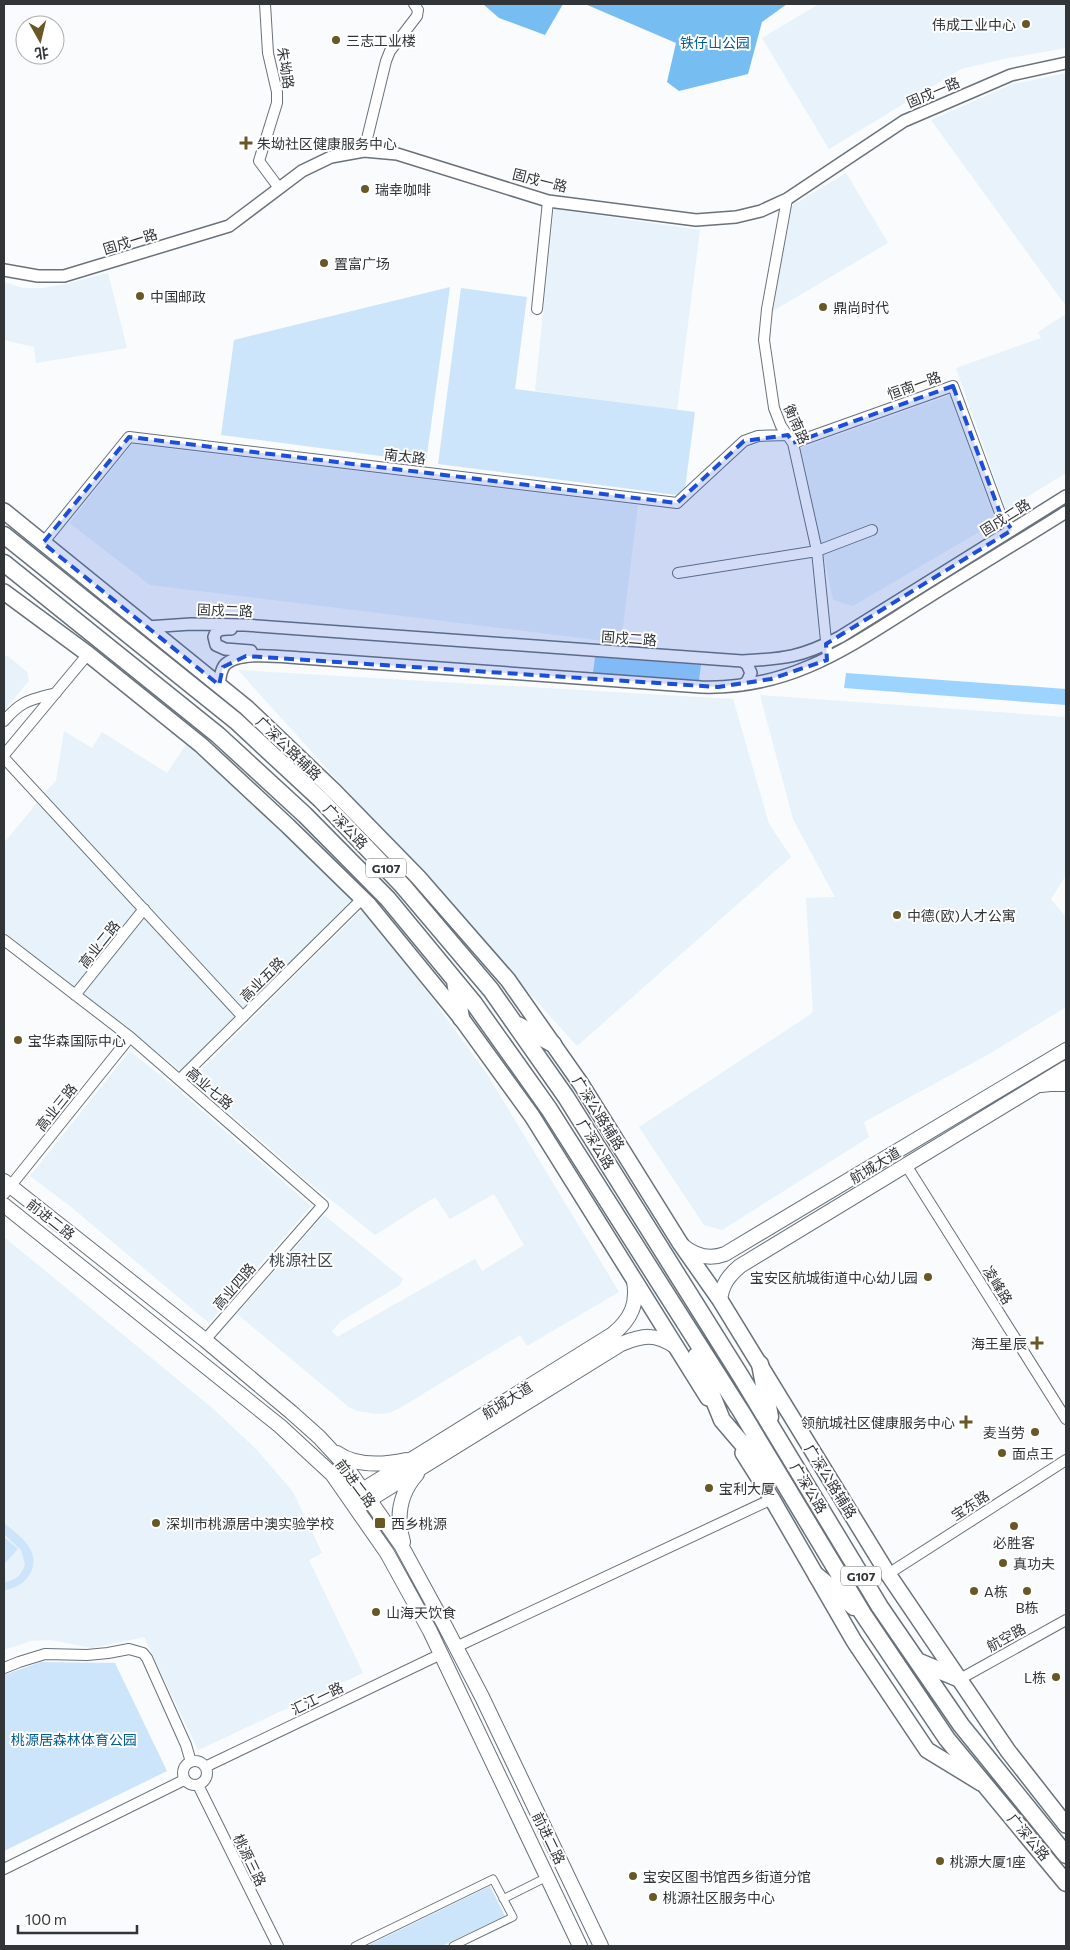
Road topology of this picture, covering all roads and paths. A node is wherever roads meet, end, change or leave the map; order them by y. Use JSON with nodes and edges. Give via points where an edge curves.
{"nodes":[{"id":1,"x":265,"y":4,"type":"edge"},
{"id":2,"x":414,"y":4,"type":"edge"},
{"id":3,"x":1066,"y":63,"type":"edge"},
{"id":4,"x":364,"y":151,"type":"junction"},
{"id":5,"x":279,"y":188,"type":"junction"},
{"id":6,"x":787,"y":199,"type":"junction"},
{"id":7,"x":548,"y":200,"type":"junction"},
{"id":8,"x":4,"y":270,"type":"edge"},
{"id":9,"x":537,"y":309,"type":"dead end"},
{"id":10,"x":791,"y":439,"type":"junction"},
{"id":11,"x":1066,"y":496,"type":"edge"},
{"id":12,"x":4,"y":511,"type":"edge"},
{"id":13,"x":1066,"y":512,"type":"edge"},
{"id":14,"x":872,"y":530,"type":"dead end"},
{"id":15,"x":1012,"y":530,"type":"junction"},
{"id":16,"x":4,"y":535,"type":"edge"},
{"id":17,"x":43,"y":542,"type":"junction"},
{"id":18,"x":817,"y":552,"type":"junction"},
{"id":19,"x":4,"y":563,"type":"edge"},
{"id":20,"x":678,"y":573,"type":"dead end"},
{"id":21,"x":4,"y":592,"type":"edge"},
{"id":22,"x":147,"y":627,"type":"junction"},
{"id":23,"x":303,"y":629,"type":"junction"},
{"id":24,"x":826,"y":644,"type":"junction"},
{"id":25,"x":88,"y":654,"type":"junction"},
{"id":26,"x":302,"y":658,"type":"junction"},
{"id":27,"x":827,"y":660,"type":"junction"},
{"id":28,"x":742,"y":661,"type":"junction"},
{"id":29,"x":219,"y":685,"type":"junction"},
{"id":30,"x":742,"y":685,"type":"junction"},
{"id":31,"x":56,"y":692,"type":"junction"},
{"id":32,"x":4,"y":721,"type":"edge"},
{"id":33,"x":4,"y":756,"type":"edge"},
{"id":34,"x":362,"y":899,"type":"junction"},
{"id":35,"x":144,"y":909,"type":"junction"},
{"id":36,"x":4,"y":940,"type":"edge"},
{"id":37,"x":455,"y":981,"type":"junction"},
{"id":38,"x":76,"y":995,"type":"junction"},
{"id":39,"x":243,"y":1017,"type":"junction"},
{"id":40,"x":461,"y":1018,"type":"junction"},
{"id":41,"x":514,"y":1022,"type":"junction"},
{"id":42,"x":130,"y":1037,"type":"junction"},
{"id":43,"x":553,"y":1044,"type":"junction"},
{"id":44,"x":1066,"y":1050,"type":"edge"},
{"id":45,"x":1066,"y":1068,"type":"edge"},
{"id":46,"x":180,"y":1079,"type":"junction"},
{"id":47,"x":1066,"y":1084,"type":"edge"},
{"id":48,"x":1029,"y":1091,"type":"junction"},
{"id":49,"x":906,"y":1165,"type":"junction"},
{"id":50,"x":6,"y":1187,"type":"edge"},
{"id":51,"x":4,"y":1205,"type":"edge"},
{"id":52,"x":323,"y":1205,"type":"joint"},
{"id":53,"x":778,"y":1223,"type":"junction"},
{"id":54,"x":787,"y":1238,"type":"junction"},
{"id":55,"x":680,"y":1243,"type":"junction"},
{"id":56,"x":634,"y":1281,"type":"junction"},
{"id":57,"x":720,"y":1300,"type":"junction"},
{"id":58,"x":678,"y":1314,"type":"junction"},
{"id":59,"x":205,"y":1340,"type":"junction"},
{"id":60,"x":676,"y":1347,"type":"junction"},
{"id":61,"x":760,"y":1364,"type":"junction"},
{"id":62,"x":1066,"y":1419,"type":"edge"},
{"id":63,"x":722,"y":1420,"type":"junction"},
{"id":64,"x":771,"y":1426,"type":"junction"},
{"id":65,"x":331,"y":1449,"type":"junction"},
{"id":66,"x":1066,"y":1460,"type":"edge"},
{"id":67,"x":421,"y":1461,"type":"junction"},
{"id":68,"x":366,"y":1495,"type":"junction"},
{"id":69,"x":772,"y":1499,"type":"junction"},
{"id":70,"x":353,"y":1503,"type":"junction"},
{"id":71,"x":802,"y":1512,"type":"junction"},
{"id":72,"x":410,"y":1559,"type":"junction"},
{"id":73,"x":888,"y":1574,"type":"junction"},
{"id":74,"x":817,"y":1576,"type":"junction"},
{"id":75,"x":863,"y":1614,"type":"junction"},
{"id":76,"x":1066,"y":1620,"type":"edge"},
{"id":77,"x":456,"y":1647,"type":"junction"},
{"id":78,"x":441,"y":1654,"type":"junction"},
{"id":79,"x":917,"y":1661,"type":"junction"},
{"id":80,"x":4,"y":1668,"type":"edge"},
{"id":81,"x":960,"y":1679,"type":"junction"},
{"id":82,"x":191,"y":1762,"type":"junction"},
{"id":83,"x":206,"y":1768,"type":"junction"},
{"id":84,"x":184,"y":1780,"type":"junction"},
{"id":85,"x":198,"y":1785,"type":"junction"},
{"id":86,"x":986,"y":1786,"type":"junction"},
{"id":87,"x":1066,"y":1824,"type":"edge"},
{"id":88,"x":1066,"y":1855,"type":"edge"},
{"id":89,"x":4,"y":1869,"type":"edge"},
{"id":90,"x":547,"y":1877,"type":"junction"},
{"id":91,"x":1066,"y":1883,"type":"edge"},
{"id":92,"x":503,"y":1899,"type":"junction"},
{"id":93,"x":278,"y":1946,"type":"edge"},
{"id":94,"x":355,"y":1946,"type":"edge"},
{"id":95,"x":453,"y":1946,"type":"edge"},
{"id":96,"x":580,"y":1946,"type":"edge"},
{"id":97,"x":601,"y":1946,"type":"edge"}],
"edges":[{"from":1,"to":5,"type":"street","name":"朱坳路","via":[[268,52],[277,92],[259,161]]},
{"from":2,"to":4,"type":"street","via":[[417,16],[386,61]]},
{"from":3,"to":6,"type":"street","name":"固戍一路","via":[[1011,75],[904,121]]},
{"from":4,"to":5,"type":"street","name":"固戍一路","via":[[316,163]]},
{"from":4,"to":7,"type":"street","name":"固戍一路","via":[[397,154]]},
{"from":5,"to":8,"type":"street","name":"固戍一路","via":[[229,226],[78,273],[38,276]]},
{"from":6,"to":7,"type":"street","name":"固戍一路","via":[[761,211],[736,217],[696,220]]},
{"from":6,"to":10,"type":"street","name":"衡南路","via":[[764,340],[774,408],[781,426]]},
{"from":7,"to":9,"type":"street"},
{"from":10,"to":15,"type":"street","name":"恒南一路","via":[[953,386],[1000,513]]},
{"from":10,"to":17,"type":"street","name":"南太路","via":[[758,436],[744,441],[677,503],[129,437]]},
{"from":10,"to":18,"type":"street","name":"衡南路"},
{"from":11,"to":15,"type":"street","name":"固戍二路"},
{"from":12,"to":17,"type":"main road","name":"广深公路辅路"},
{"from":13,"to":27,"type":"street","name":"固戍二路"},
{"from":14,"to":18,"type":"street"},
{"from":15,"to":24,"type":"street","name":"固戍二路"},
{"from":16,"to":41,"type":"highway","name":"广深公路","number":"G107","via":[[236,721],[321,800],[403,886]]},
{"from":17,"to":22,"type":"main road","name":"广深公路辅路"},
{"from":18,"to":20,"type":"street"},
{"from":18,"to":24,"type":"street","name":"衡南路"},
{"from":19,"to":37,"type":"highway","name":"广深公路","number":"G107","via":[[218,735],[305,815],[388,900]]},
{"from":21,"to":25,"type":"main road"},
{"from":22,"to":23,"type":"street","name":"固戍二路","via":[[210,623]]},
{"from":22,"to":29,"type":"main road","name":"广深公路辅路"},
{"from":23,"to":26,"type":"street","via":[[222,629],[215,633],[214,640],[221,649]]},
{"from":23,"to":28,"type":"street","name":"固戍二路"},
{"from":24,"to":27,"type":"street","name":"衡南路"},
{"from":24,"to":28,"type":"street","name":"固戍二路","via":[[790,658]]},
{"from":25,"to":31,"type":"street"},
{"from":25,"to":34,"type":"main road","via":[[202,745]]},
{"from":26,"to":29,"type":"street","name":"固戍二路","via":[[236,658],[223,667]]},
{"from":26,"to":30,"type":"street","name":"固戍二路","via":[[701,686]]},
{"from":27,"to":30,"type":"street","name":"固戍二路","via":[[790,674]]},
{"from":28,"to":30,"type":"street","via":[[750,673]]},
{"from":29,"to":43,"type":"main road","name":"广深公路辅路","via":[[334,791],[418,878],[508,980]]},
{"from":31,"to":32,"type":"street","via":[[26,701]]},
{"from":31,"to":33,"type":"street"},
{"from":33,"to":35,"type":"street"},
{"from":34,"to":39,"type":"street","name":"高业五路"},
{"from":34,"to":40,"type":"main road"},
{"from":35,"to":38,"type":"street","name":"高业二路"},
{"from":35,"to":39,"type":"street"},
{"from":36,"to":38,"type":"street","name":"高业七路"},
{"from":37,"to":40,"type":"highway"},
{"from":37,"to":58,"type":"highway","name":"广深公路","number":"G107","via":[[549,1108]]},
{"from":38,"to":42,"type":"street","name":"高业七路"},
{"from":39,"to":46,"type":"street","name":"高业五路"},
{"from":40,"to":56,"type":"main road","via":[[532,1116]]},
{"from":41,"to":43,"type":"highway"},
{"from":41,"to":64,"type":"highway","name":"广深公路","number":"G107","via":[[566,1097]]},
{"from":42,"to":46,"type":"street","name":"高业七路"},
{"from":42,"to":50,"type":"street","name":"高业三路"},
{"from":43,"to":55,"type":"main road","name":"广深公路辅路"},
{"from":44,"to":53,"type":"main road","name":"航城大道"},
{"from":45,"to":48,"type":"main road","name":"航城大道"},
{"from":46,"to":52,"type":"street","name":"高业七路"},
{"from":47,"to":48,"type":"main road","via":[[1050,1084]]},
{"from":48,"to":49,"type":"main road","name":"航城大道"},
{"from":49,"to":54,"type":"main road","name":"航城大道"},
{"from":49,"to":62,"type":"street","name":"凌峰路"},
{"from":50,"to":59,"type":"main road","name":"前进二路"},
{"from":51,"to":70,"type":"main road","name":"前进二路","via":[[297,1440],[332,1474]]},
{"from":52,"to":59,"type":"street","name":"高业四路"},
{"from":53,"to":54,"type":"main road","via":[[774,1227],[775,1235]]},
{"from":53,"to":55,"type":"main road","name":"航城大道","via":[[718,1257],[701,1256]]},
{"from":54,"to":57,"type":"main road","name":"航城大道","via":[[731,1273]]},
{"from":55,"to":57,"type":"main road","name":"广深公路辅路"},
{"from":56,"to":60,"type":"main road"},
{"from":56,"to":67,"type":"main road","name":"航城大道","via":[[635,1306],[614,1334]]},
{"from":57,"to":61,"type":"main road","name":"广深公路辅路"},
{"from":58,"to":63,"type":"highway"},
{"from":58,"to":71,"type":"highway","name":"广深公路","number":"G107"},
{"from":59,"to":65,"type":"main road","name":"前进二路"},
{"from":60,"to":63,"type":"main road"},
{"from":60,"to":67,"type":"main road","name":"航城大道","via":[[665,1340],[645,1336],[621,1344]]},
{"from":61,"to":64,"type":"highway"},
{"from":61,"to":73,"type":"main road","name":"广深公路辅路"},
{"from":63,"to":69,"type":"main road"},
{"from":63,"to":71,"type":"highway"},
{"from":64,"to":79,"type":"highway","name":"广深公路","number":"G107","via":[[880,1607]]},
{"from":65,"to":67,"type":"main road","via":[[343,1458],[368,1464]]},
{"from":65,"to":68,"type":"main road","name":"前进二路"},
{"from":66,"to":73,"type":"street","name":"宝东路"},
{"from":67,"to":68,"type":"main road","name":"航城大道"},
{"from":67,"to":72,"type":"main road","via":[[401,1502],[399,1527]]},
{"from":68,"to":70,"type":"main road","name":"航城大道"},
{"from":68,"to":72,"type":"main road","name":"前进二路"},
{"from":69,"to":74,"type":"main road"},
{"from":69,"to":77,"type":"street"},
{"from":70,"to":78,"type":"main road","name":"前进二路","via":[[391,1560]]},
{"from":71,"to":75,"type":"highway","name":"广深公路","number":"G107"},
{"from":72,"to":77,"type":"main road","name":"前进二路"},
{"from":73,"to":81,"type":"main road","name":"广深公路辅路"},
{"from":74,"to":75,"type":"highway"},
{"from":74,"to":86,"type":"main road","via":[[854,1641],[927,1750]]},
{"from":75,"to":86,"type":"highway","name":"广深公路","number":"G107","via":[[947,1739]]},
{"from":76,"to":81,"type":"street","name":"航空路"},
{"from":77,"to":97,"type":"main road","name":"前进二路"},
{"from":78,"to":83,"type":"street","name":"汇江一路"},
{"from":78,"to":90,"type":"main road","name":"前进二路"},
{"from":79,"to":81,"type":"highway"},
{"from":79,"to":88,"type":"highway","name":"广深公路","number":"G107","via":[[961,1725]]},
{"from":80,"to":82,"type":"street","via":[[45,1654],[87,1655],[130,1649],[143,1653]]},
{"from":81,"to":87,"type":"main road","name":"广深公路辅路","via":[[1008,1751]]},
{"from":82,"to":83,"type":"street","via":[[198,1762]]},
{"from":82,"to":84,"type":"street","via":[[184,1769]]},
{"from":83,"to":85,"type":"street","via":[[206,1778]]},
{"from":84,"to":85,"type":"street","via":[[190,1785]]},
{"from":84,"to":89,"type":"street"},
{"from":85,"to":93,"type":"street","name":"桃源三路"},
{"from":86,"to":91,"type":"highway","name":"广深公路","number":"G107"},
{"from":90,"to":92,"type":"street"},
{"from":90,"to":96,"type":"main road","name":"前进二路"},
{"from":92,"to":94,"type":"street","via":[[493,1879]]},
{"from":92,"to":95,"type":"street","via":[[513,1917]]}]}
